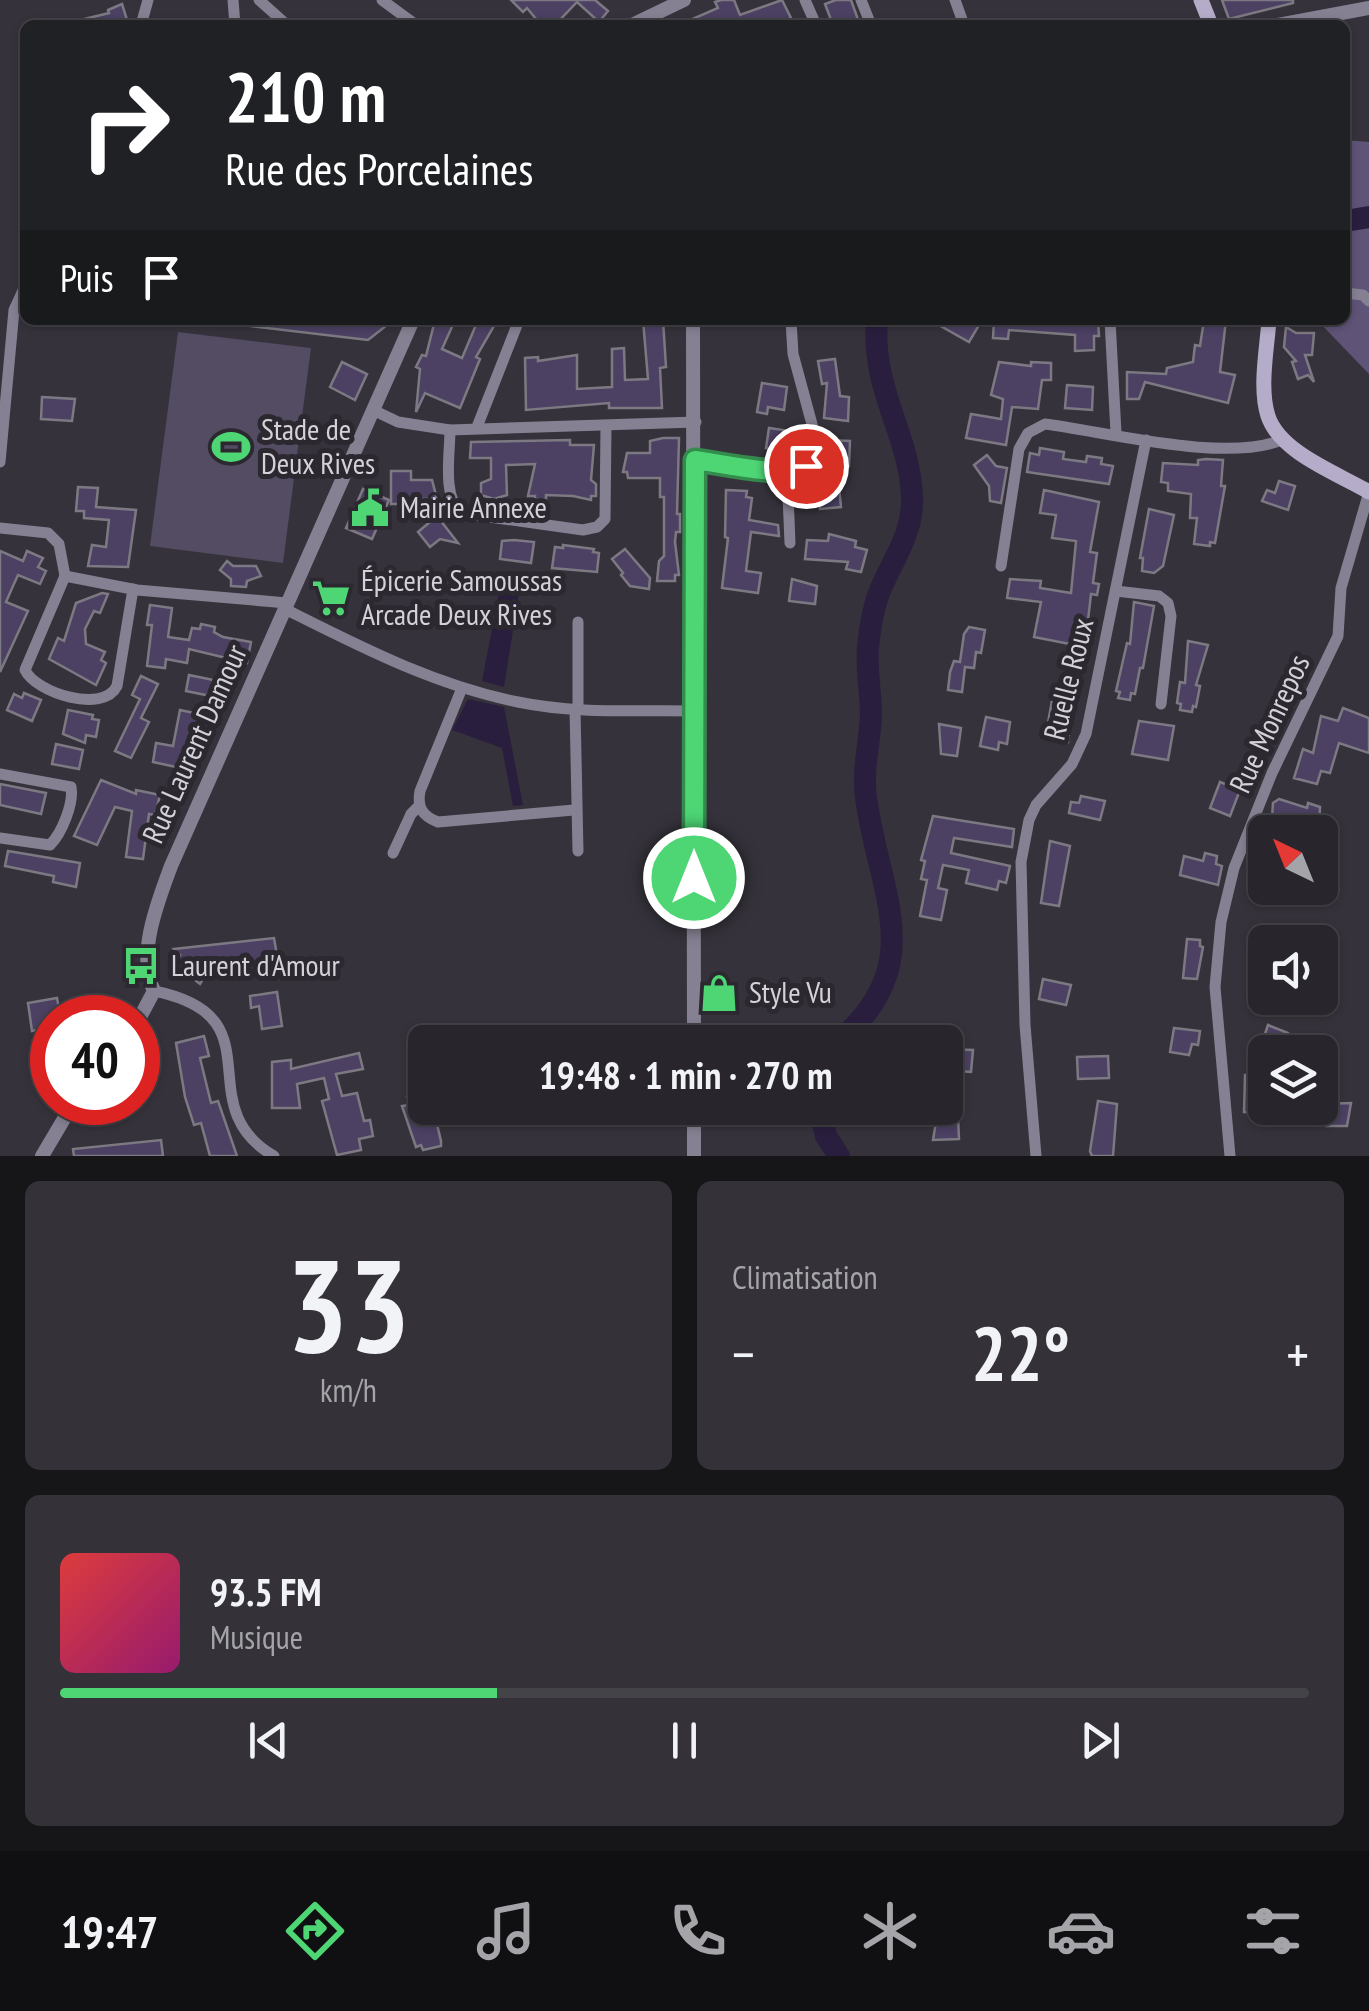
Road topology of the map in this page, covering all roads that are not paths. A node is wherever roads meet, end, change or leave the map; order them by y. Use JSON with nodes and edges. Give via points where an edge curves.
{"nodes":[{"id":1,"x":259,"y":0,"type":"edge"},
{"id":2,"x":382,"y":0,"type":"edge"},
{"id":3,"x":684,"y":0,"type":"edge"},
{"id":4,"x":1369,"y":8,"type":"edge"},
{"id":5,"x":281,"y":20,"type":"edge"},
{"id":6,"x":409,"y":20,"type":"edge"},
{"id":7,"x":642,"y":20,"type":"edge"},
{"id":8,"x":1305,"y":20,"type":"edge"},
{"id":9,"x":20,"y":297,"type":"edge"},
{"id":10,"x":412,"y":325,"type":"edge"},
{"id":11,"x":516,"y":325,"type":"edge"},
{"id":12,"x":693,"y":325,"type":"edge"},
{"id":13,"x":791,"y":325,"type":"edge"},
{"id":14,"x":1110,"y":325,"type":"edge"},
{"id":15,"x":1269,"y":325,"type":"edge"},
{"id":16,"x":373,"y":410,"type":"junction"},
{"id":17,"x":696,"y":422,"type":"junction"},
{"id":18,"x":606,"y":426,"type":"junction"},
{"id":19,"x":477,"y":427,"type":"junction"},
{"id":20,"x":450,"y":430,"type":"junction"},
{"id":21,"x":1116,"y":433,"type":"junction"},
{"id":22,"x":1284,"y":439,"type":"junction"},
{"id":23,"x":1146,"y":440,"type":"junction"},
{"id":24,"x":695,"y":460,"type":"junction"},
{"id":25,"x":0,"y":462,"type":"edge"},
{"id":26,"x":787,"y":471,"type":"junction"},
{"id":27,"x":1369,"y":492,"type":"edge"},
{"id":28,"x":0,"y":528,"type":"edge"},
{"id":29,"x":790,"y":543,"type":"dead end"},
{"id":30,"x":1001,"y":566,"type":"dead end"},
{"id":31,"x":65,"y":576,"type":"junction"},
{"id":32,"x":132,"y":589,"type":"junction"},
{"id":33,"x":1116,"y":590,"type":"junction"},
{"id":34,"x":286,"y":606,"type":"junction"},
{"id":35,"x":578,"y":622,"type":"dead end"},
{"id":36,"x":462,"y":688,"type":"junction"},
{"id":37,"x":1161,"y":704,"type":"dead end"},
{"id":38,"x":576,"y":709,"type":"junction"},
{"id":39,"x":693,"y":712,"type":"junction"},
{"id":40,"x":0,"y":774,"type":"edge"},
{"id":41,"x":419,"y":806,"type":"junction"},
{"id":42,"x":574,"y":810,"type":"junction"},
{"id":43,"x":0,"y":838,"type":"edge"},
{"id":44,"x":578,"y":851,"type":"dead end"},
{"id":45,"x":393,"y":853,"type":"dead end"},
{"id":46,"x":154,"y":990,"type":"junction"},
{"id":47,"x":151,"y":995,"type":"edge"},
{"id":48,"x":694,"y":1025,"type":"edge"},
{"id":49,"x":60,"y":1125,"type":"edge"},
{"id":50,"x":694,"y":1125,"type":"edge"},
{"id":51,"x":42,"y":1156,"type":"edge"},
{"id":52,"x":274,"y":1156,"type":"edge"},
{"id":53,"x":694,"y":1156,"type":"edge"},
{"id":54,"x":1036,"y":1156,"type":"edge"},
{"id":55,"x":1230,"y":1156,"type":"edge"}],
"edges":[{"from":1,"to":5,"type":"street"},
{"from":2,"to":6,"type":"street"},
{"from":3,"to":7,"type":"street"},
{"from":4,"to":8,"type":"street"},
{"from":9,"to":25,"type":"street"},
{"from":10,"to":16,"type":"street","name":"Rue Laurent Damour"},
{"from":11,"to":19,"type":"street"},
{"from":12,"to":17,"type":"street"},
{"from":13,"to":26,"type":"street","via":[[813,428],[806,466]]},
{"from":14,"to":21,"type":"street"},
{"from":15,"to":22,"type":"main road","via":[[1267,413]]},
{"from":16,"to":20,"type":"street","via":[[398,422]]},
{"from":16,"to":34,"type":"street","name":"Rue Laurent Damour"},
{"from":17,"to":18,"type":"street"},
{"from":17,"to":24,"type":"street"},
{"from":18,"to":19,"type":"street"},
{"from":18,"to":20,"type":"street","via":[[605,518],[583,530],[461,513],[450,494]]},
{"from":19,"to":20,"type":"street"},
{"from":21,"to":23,"type":"street"},
{"from":21,"to":30,"type":"street","via":[[1045,424],[1028,433]]},
{"from":22,"to":23,"type":"street","via":[[1244,449]]},
{"from":22,"to":27,"type":"main road"},
{"from":23,"to":33,"type":"street","name":"Ruelle Roux"},
{"from":24,"to":26,"type":"street"},
{"from":24,"to":39,"type":"street"},
{"from":26,"to":29,"type":"street"},
{"from":27,"to":55,"type":"street","name":"Rue Monrepos","via":[[1341,588],[1338,636],[1266,789],[1221,922],[1215,987]]},
{"from":28,"to":31,"type":"street","via":[[48,534],[58,544]]},
{"from":31,"to":32,"type":"street"},
{"from":31,"to":32,"type":"street","via":[[25,670],[32,681],[97,702],[117,686]]},
{"from":32,"to":34,"type":"street"},
{"from":33,"to":37,"type":"street","via":[[1168,603]]},
{"from":33,"to":54,"type":"street","name":"Ruelle Roux","via":[[1086,734],[1072,764],[1036,804],[1021,862]]},
{"from":34,"to":36,"type":"street","via":[[398,666]]},
{"from":34,"to":46,"type":"street","name":"Rue Laurent Damour","via":[[160,896],[146,962]]},
{"from":35,"to":38,"type":"street"},
{"from":36,"to":38,"type":"street"},
{"from":36,"to":41,"type":"street"},
{"from":38,"to":39,"type":"street"},
{"from":38,"to":42,"type":"street"},
{"from":39,"to":48,"type":"street"},
{"from":40,"to":43,"type":"street","via":[[71,787],[72,796],[50,845]]},
{"from":41,"to":42,"type":"street","via":[[438,822]]},
{"from":41,"to":45,"type":"street"},
{"from":42,"to":44,"type":"street"},
{"from":46,"to":47,"type":"street"},
{"from":46,"to":52,"type":"street","via":[[188,998],[215,1020],[228,1054],[235,1112],[246,1132]]},
{"from":49,"to":51,"type":"street"},
{"from":50,"to":53,"type":"street"}]}
